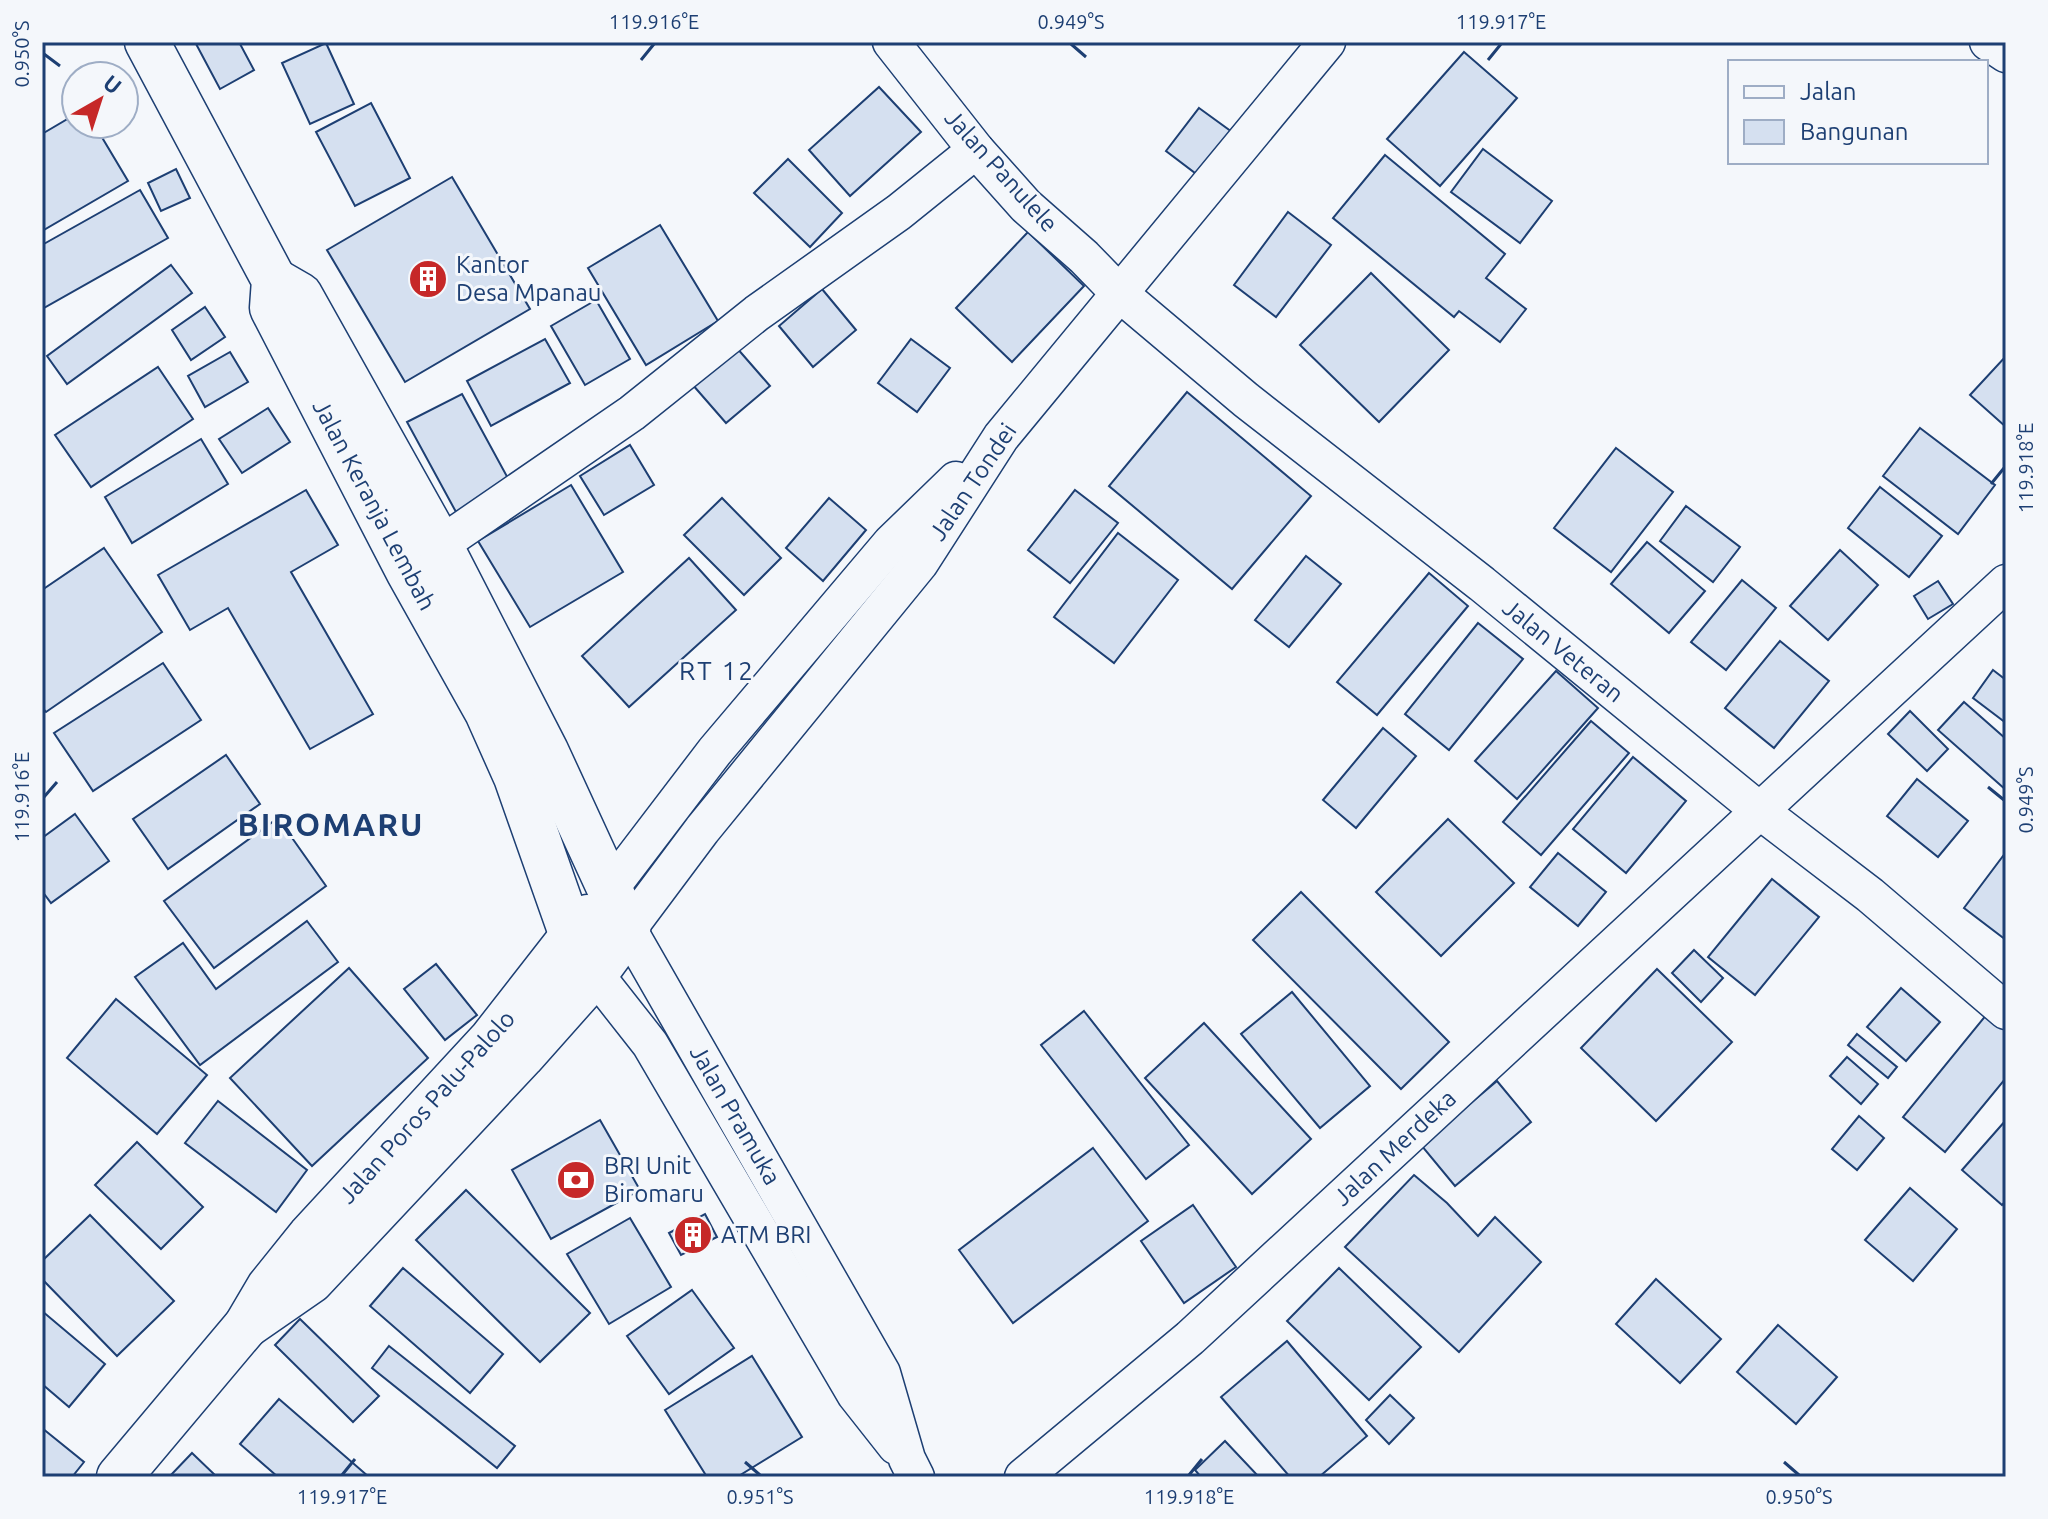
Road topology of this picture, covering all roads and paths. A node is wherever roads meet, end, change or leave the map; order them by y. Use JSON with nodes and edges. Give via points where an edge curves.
{"nodes":[{"id":1,"x":147,"y":42,"type":"edge"},
{"id":2,"x":891,"y":42,"type":"edge"},
{"id":3,"x":1327,"y":42,"type":"edge"},
{"id":4,"x":1988,"y":42,"type":"edge"},
{"id":5,"x":2006,"y":54,"type":"edge"},
{"id":6,"x":976,"y":150,"type":"junction"},
{"id":7,"x":274,"y":280,"type":"junction"},
{"id":8,"x":1119,"y":293,"type":"junction"},
{"id":9,"x":1001,"y":437,"type":"junction"},
{"id":10,"x":440,"y":545,"type":"junction"},
{"id":11,"x":2006,"y":583,"type":"edge"},
{"id":12,"x":1760,"y":811,"type":"junction"},
{"id":13,"x":609,"y":890,"type":"junction"},
{"id":14,"x":628,"y":929,"type":"junction"},
{"id":15,"x":572,"y":936,"type":"junction"},
{"id":16,"x":595,"y":974,"type":"junction"},
{"id":17,"x":2006,"y":1011,"type":"edge"},
{"id":18,"x":246,"y":1326,"type":"junction"},
{"id":19,"x":911,"y":1468,"type":"edge"},
{"id":20,"x":119,"y":1477,"type":"edge"},
{"id":21,"x":1023,"y":1477,"type":"edge"}],
"edges":[{"from":1,"to":7,"type":"main road","name":"Jalan Keranja Lembah"},
{"from":2,"to":6,"type":"street","name":"Jalan Panulele"},
{"from":3,"to":8,"type":"street","name":"Jalan Tondei"},
{"from":4,"to":5,"type":"street"},
{"from":6,"to":8,"type":"street","name":"Jalan Panulele","via":[[1026,206]]},
{"from":6,"to":10,"type":"street","via":[[632,413]]},
{"from":7,"to":10,"type":"main road","via":[[300,295]]},
{"from":7,"to":15,"type":"main road","name":"Jalan Keranja Lembah","via":[[272,308],[487,712]]},
{"from":8,"to":9,"type":"street","name":"Jalan Tondei"},
{"from":8,"to":12,"type":"street","name":"Jalan Veteran"},
{"from":9,"to":13,"type":"street","via":[[891,543],[715,751]]},
{"from":9,"to":14,"type":"street","name":"Jalan Tondei","via":[[920,563]]},
{"from":10,"to":13,"type":"main road","via":[[546,751]]},
{"from":11,"to":12,"type":"street","name":"Jalan Merdeka"},
{"from":12,"to":17,"type":"street","name":"Jalan Veteran","via":[[1870,895]]},
{"from":12,"to":21,"type":"street","name":"Jalan Merdeka","via":[[1190,1338]]},
{"from":13,"to":14,"type":"main road"},
{"from":13,"to":15,"type":"main road","name":"Jalan Poros Palu-Palolo"},
{"from":14,"to":16,"type":"main road","name":"Jalan Poros Palu-Palolo"},
{"from":14,"to":19,"type":"street","name":"Jalan Pramuka","via":[[882,1373]]},
{"from":15,"to":16,"type":"main road","name":"Jalan Keranja Lembah"},
{"from":15,"to":18,"type":"main road","name":"Jalan Poros Palu-Palolo","via":[[491,1040],[310,1236]]},
{"from":16,"to":18,"type":"main road","name":"Jalan Poros Palu-Palolo","via":[[311,1281]]},
{"from":16,"to":19,"type":"street","via":[[650,1044],[855,1394]]},
{"from":18,"to":20,"type":"main road","name":"Jalan Poros Palu-Palolo"}]}
